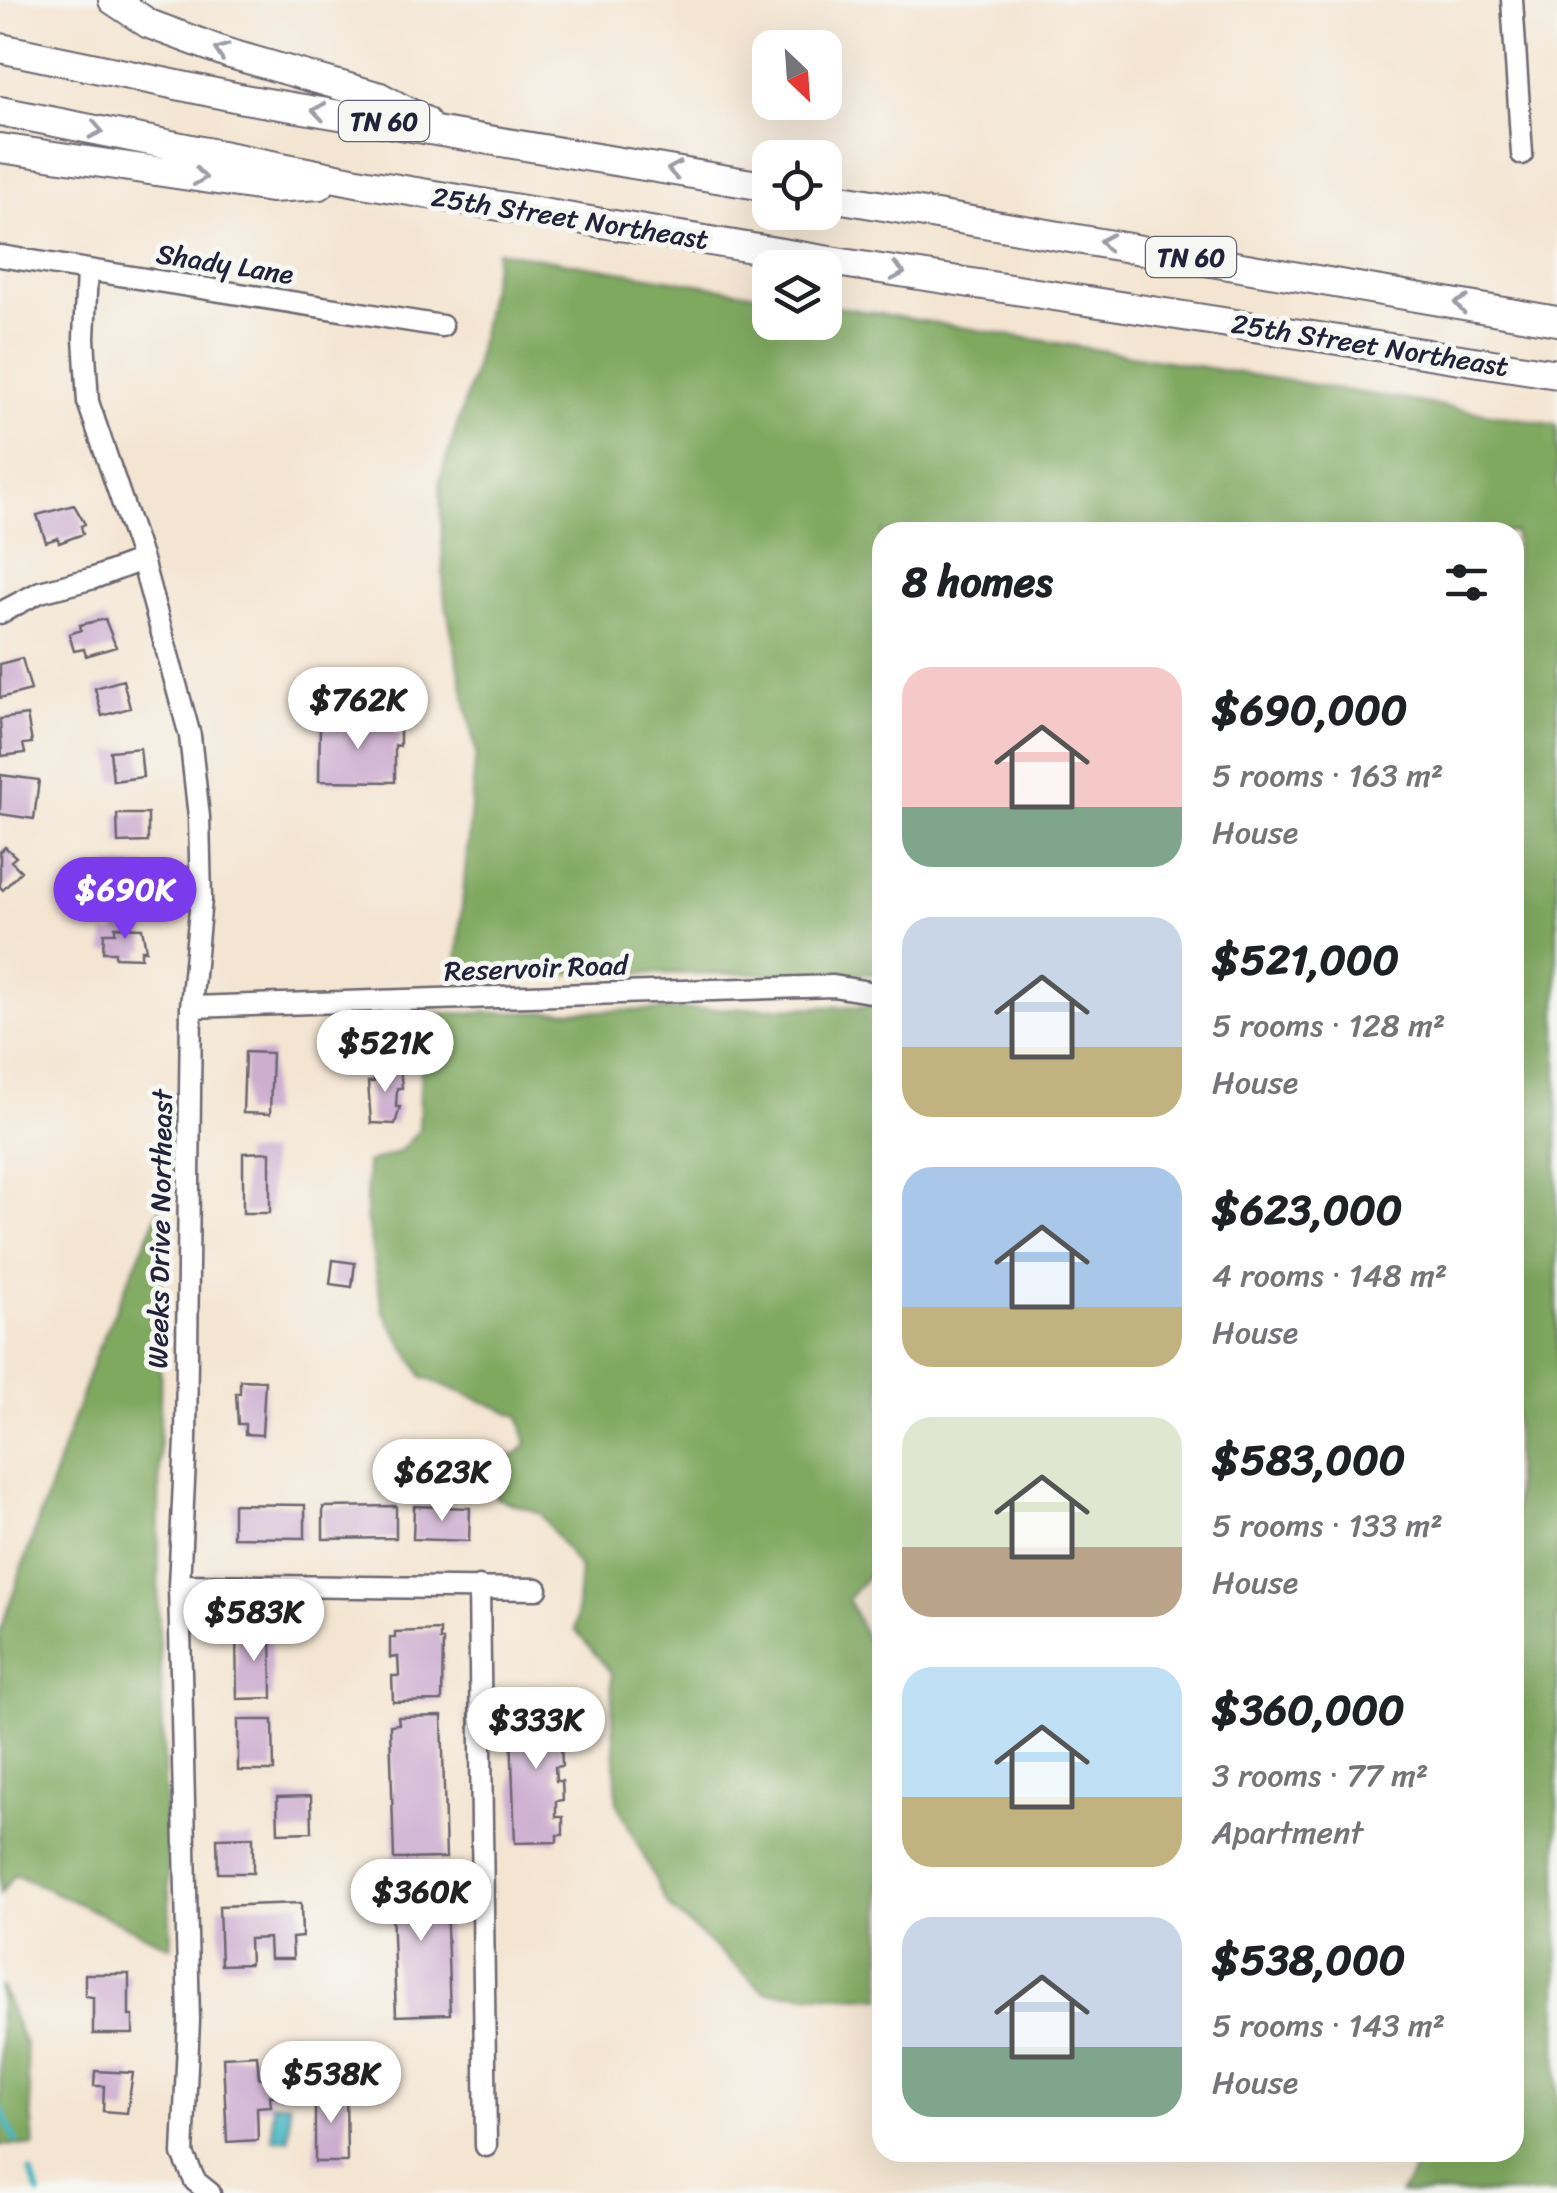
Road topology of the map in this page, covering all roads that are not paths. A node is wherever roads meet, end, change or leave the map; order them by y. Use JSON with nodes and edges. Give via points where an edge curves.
{"nodes":[{"id":1,"x":112,"y":0,"type":"edge"},
{"id":2,"x":1512,"y":0,"type":"edge"},
{"id":3,"x":0,"y":48,"type":"edge"},
{"id":4,"x":0,"y":110,"type":"edge"},
{"id":5,"x":444,"y":131,"type":"junction"},
{"id":6,"x":0,"y":148,"type":"edge"},
{"id":7,"x":1522,"y":154,"type":"dead end"},
{"id":8,"x":362,"y":183,"type":"junction"},
{"id":9,"x":752,"y":184,"type":"edge"},
{"id":10,"x":842,"y":199,"type":"edge"},
{"id":11,"x":0,"y":256,"type":"edge"},
{"id":12,"x":87,"y":270,"type":"junction"},
{"id":13,"x":1557,"y":321,"type":"edge"},
{"id":14,"x":442,"y":326,"type":"dead end"},
{"id":15,"x":1557,"y":374,"type":"edge"},
{"id":16,"x":142,"y":560,"type":"junction"},
{"id":17,"x":0,"y":613,"type":"edge"},
{"id":18,"x":872,"y":992,"type":"edge"},
{"id":19,"x":190,"y":1007,"type":"junction"},
{"id":20,"x":179,"y":1585,"type":"junction"},
{"id":21,"x":479,"y":1588,"type":"junction"},
{"id":22,"x":537,"y":1589,"type":"dead end"},
{"id":23,"x":486,"y":2146,"type":"dead end"},
{"id":24,"x":210,"y":2193,"type":"edge"}],
"edges":[{"from":5,"to":1,"type":"highway","one_way":true,"via":[[380,97],[227,54],[150,24]]},
{"from":2,"to":7,"type":"street"},
{"from":5,"to":3,"type":"highway","number":"TN 60","one_way":true,"via":[[244,99]]},
{"from":4,"to":8,"type":"highway","name":"25th Street Northeast","number":"TN 60","one_way":true},
{"from":9,"to":5,"type":"highway","number":"TN 60","one_way":true},
{"from":6,"to":8,"type":"highway","one_way":true,"via":[[271,188]]},
{"from":8,"to":15,"type":"highway","name":"25th Street Northeast","number":"TN 60","one_way":true},
{"from":13,"to":10,"type":"highway","name":"25th Street Northeast","number":"TN 60","one_way":true},
{"from":11,"to":12,"type":"street","name":"Shady Lane"},
{"from":12,"to":14,"type":"street","name":"Shady Lane"},
{"from":12,"to":16,"type":"street","name":"Weeks Drive Northeast","via":[[88,402]]},
{"from":16,"to":17,"type":"street","via":[[40,592]]},
{"from":16,"to":19,"type":"street","name":"Weeks Drive Northeast","via":[[190,736],[199,816],[201,899]]},
{"from":18,"to":19,"type":"street","name":"Reservoir Road","via":[[833,986]]},
{"from":19,"to":20,"type":"street","name":"Weeks Drive Northeast"},
{"from":20,"to":21,"type":"street"},
{"from":20,"to":24,"type":"street","name":"Weeks Drive Northeast","via":[[189,2020],[183,2154],[195,2181]]},
{"from":21,"to":22,"type":"street"},
{"from":21,"to":23,"type":"street"}]}
